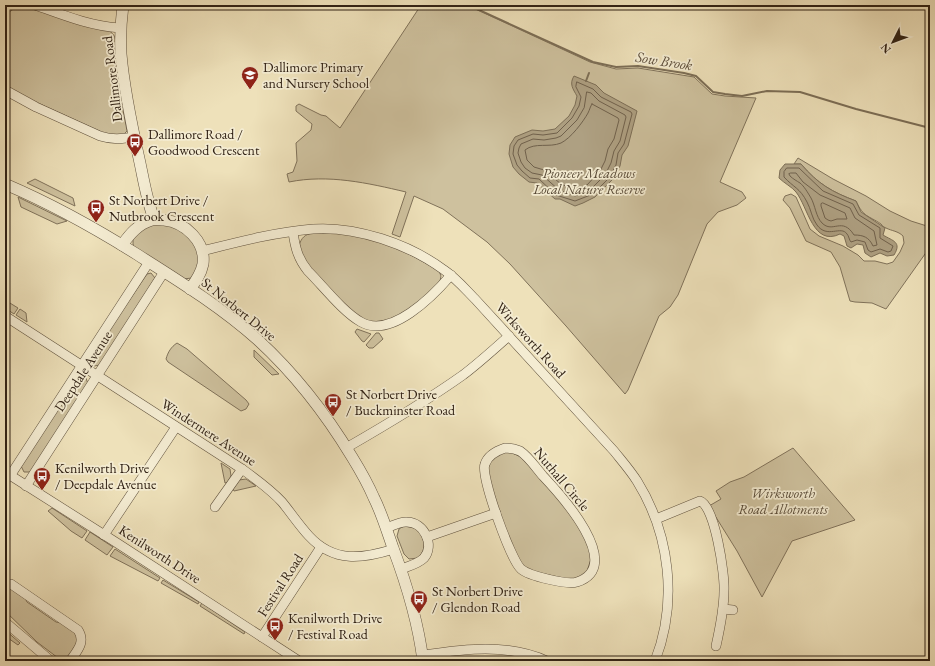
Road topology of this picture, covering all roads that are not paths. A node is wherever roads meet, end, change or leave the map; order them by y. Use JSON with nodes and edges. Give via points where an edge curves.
{"nodes":[{"id":1,"x":11,"y":5,"type":"edge"},
{"id":2,"x":35,"y":5,"type":"edge"},
{"id":3,"x":122,"y":5,"type":"edge"},
{"id":4,"x":5,"y":9,"type":"edge"},
{"id":5,"x":120,"y":28,"type":"junction"},
{"id":6,"x":5,"y":90,"type":"edge"},
{"id":7,"x":134,"y":137,"type":"junction"},
{"id":8,"x":5,"y":184,"type":"edge"},
{"id":9,"x":154,"y":219,"type":"junction"},
{"id":10,"x":293,"y":232,"type":"junction"},
{"id":11,"x":122,"y":245,"type":"junction"},
{"id":12,"x":202,"y":251,"type":"junction"},
{"id":13,"x":149,"y":262,"type":"junction"},
{"id":14,"x":164,"y":272,"type":"junction"},
{"id":15,"x":451,"y":275,"type":"junction"},
{"id":16,"x":190,"y":289,"type":"junction"},
{"id":17,"x":5,"y":316,"type":"edge"},
{"id":18,"x":509,"y":336,"type":"junction"},
{"id":19,"x":82,"y":366,"type":"junction"},
{"id":20,"x":97,"y":376,"type":"junction"},
{"id":21,"x":176,"y":427,"type":"junction"},
{"id":22,"x":346,"y":448,"type":"junction"},
{"id":23,"x":242,"y":469,"type":"junction"},
{"id":24,"x":7,"y":474,"type":"edge"},
{"id":25,"x":26,"y":486,"type":"junction"},
{"id":26,"x":215,"y":507,"type":"dead end"},
{"id":27,"x":496,"y":512,"type":"junction"},
{"id":28,"x":656,"y":519,"type":"junction"},
{"id":29,"x":386,"y":528,"type":"junction"},
{"id":30,"x":104,"y":535,"type":"junction"},
{"id":31,"x":427,"y":537,"type":"junction"},
{"id":32,"x":321,"y":547,"type":"junction"},
{"id":33,"x":394,"y":549,"type":"junction"},
{"id":34,"x":402,"y":569,"type":"junction"},
{"id":35,"x":5,"y":584,"type":"edge"},
{"id":36,"x":723,"y":609,"type":"junction"},
{"id":37,"x":733,"y":610,"type":"dead end"},
{"id":38,"x":5,"y":622,"type":"edge"},
{"id":39,"x":262,"y":637,"type":"junction"},
{"id":40,"x":716,"y":646,"type":"dead end"},
{"id":41,"x":517,"y":656,"type":"edge"},
{"id":42,"x":423,"y":658,"type":"edge"},
{"id":43,"x":51,"y":661,"type":"edge"},
{"id":44,"x":70,"y":661,"type":"edge"},
{"id":45,"x":299,"y":661,"type":"edge"},
{"id":46,"x":547,"y":661,"type":"edge"},
{"id":47,"x":655,"y":661,"type":"edge"}],
"edges":[{"from":1,"to":4,"type":"street"},
{"from":2,"to":5,"type":"street","via":[[89,24]]},
{"from":3,"to":5,"type":"street","name":"Dallimore Road"},
{"from":5,"to":7,"type":"street","name":"Dallimore Road","via":[[124,78]]},
{"from":6,"to":7,"type":"street","via":[[100,136],[110,139]]},
{"from":7,"to":9,"type":"street","name":"Dallimore Road"},
{"from":8,"to":11,"type":"street","name":"St Norbert Drive","via":[[61,209]]},
{"from":9,"to":11,"type":"street","via":[[137,227]]},
{"from":9,"to":12,"type":"street","via":[[176,222],[187,229]]},
{"from":10,"to":12,"type":"street","name":"Wirksworth Road"},
{"from":10,"to":15,"type":"street","name":"Wirksworth Road","via":[[314,229],[337,230],[381,239],[414,252]]},
{"from":10,"to":15,"type":"street","via":[[298,254],[308,271],[347,312],[367,325],[383,326],[396,321],[438,291]]},
{"from":11,"to":13,"type":"street","name":"St Norbert Drive"},
{"from":12,"to":16,"type":"street","via":[[201,273]]},
{"from":13,"to":14,"type":"street","name":"St Norbert Drive"},
{"from":13,"to":19,"type":"street","name":"Deepdale Avenue"},
{"from":14,"to":16,"type":"street","name":"St Norbert Drive"},
{"from":14,"to":20,"type":"street","name":"Deepdale Avenue"},
{"from":15,"to":18,"type":"street","name":"Wirksworth Road"},
{"from":16,"to":22,"type":"street","name":"St Norbert Drive","via":[[258,340],[326,417]]},
{"from":17,"to":19,"type":"street","name":"Windermere Avenue"},
{"from":18,"to":22,"type":"street","via":[[478,364],[442,390]]},
{"from":18,"to":28,"type":"street","name":"Wirksworth Road","via":[[618,456],[637,480]]},
{"from":19,"to":20,"type":"street","name":"Windermere Avenue"},
{"from":19,"to":24,"type":"street","name":"Deepdale Avenue"},
{"from":20,"to":21,"type":"street","name":"Windermere Avenue"},
{"from":20,"to":25,"type":"street","name":"Deepdale Avenue"},
{"from":21,"to":23,"type":"street","name":"Windermere Avenue"},
{"from":21,"to":30,"type":"street"},
{"from":22,"to":29,"type":"street","name":"St Norbert Drive","via":[[374,497]]},
{"from":23,"to":26,"type":"street"},
{"from":23,"to":32,"type":"street","name":"Windermere Avenue","via":[[276,496],[307,535]]},
{"from":24,"to":25,"type":"street","name":"Kenilworth Drive"},
{"from":25,"to":30,"type":"street","name":"Kenilworth Drive"},
{"from":27,"to":27,"type":"street","name":"Nuthall Circle","via":[[484,474],[485,464],[494,452],[505,448],[514,449],[523,454],[546,479],[580,521],[594,552],[595,561],[591,571],[583,579],[573,583],[525,572],[512,556]]},
{"from":27,"to":31,"type":"street"},
{"from":28,"to":36,"type":"street","via":[[700,501],[704,503],[712,522],[723,567]]},
{"from":28,"to":47,"type":"street","name":"Wirksworth Road","via":[[664,547],[668,595],[666,619]]},
{"from":29,"to":31,"type":"street","via":[[403,522],[413,522]]},
{"from":29,"to":33,"type":"street","name":"St Norbert Drive"},
{"from":30,"to":39,"type":"street","name":"Kenilworth Drive"},
{"from":31,"to":34,"type":"street","via":[[428,546],[424,558]]},
{"from":32,"to":33,"type":"street","name":"Windermere Avenue","via":[[336,555],[356,558]]},
{"from":32,"to":39,"type":"street","name":"Festival Road"},
{"from":33,"to":34,"type":"street","name":"St Norbert Drive"},
{"from":34,"to":42,"type":"street","name":"St Norbert Drive","via":[[414,611]]},
{"from":35,"to":44,"type":"street","via":[[10,584],[78,630],[82,636],[81,643]]},
{"from":36,"to":37,"type":"street"},
{"from":36,"to":40,"type":"street"},
{"from":38,"to":43,"type":"street"},
{"from":39,"to":45,"type":"street","name":"Kenilworth Drive"},
{"from":41,"to":42,"type":"street","via":[[503,649],[479,648]]},
{"from":41,"to":46,"type":"street"}]}
